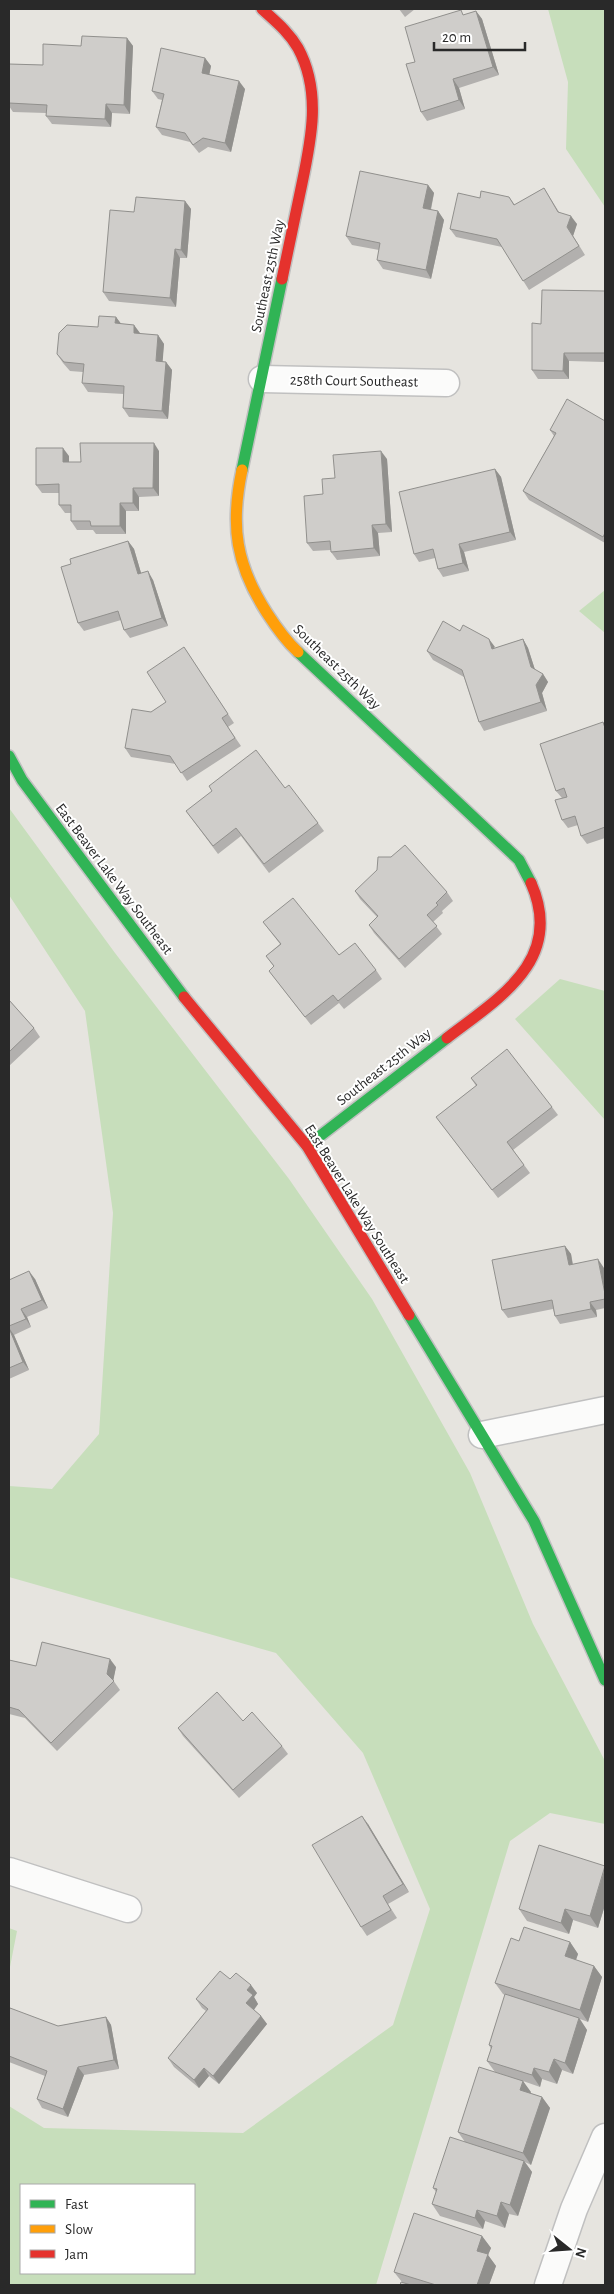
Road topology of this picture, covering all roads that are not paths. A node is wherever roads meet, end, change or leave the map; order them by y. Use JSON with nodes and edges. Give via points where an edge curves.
{"nodes":[{"id":1,"x":262,"y":9,"type":"edge"},
{"id":2,"x":262,"y":379,"type":"junction"},
{"id":3,"x":446,"y":383,"type":"dead end"},
{"id":4,"x":9,"y":756,"type":"edge"},
{"id":5,"x":307,"y":1146,"type":"junction"},
{"id":6,"x":605,"y":1410,"type":"edge"},
{"id":7,"x":482,"y":1435,"type":"junction"},
{"id":8,"x":605,"y":1680,"type":"edge"},
{"id":9,"x":9,"y":1871,"type":"edge"},
{"id":10,"x":128,"y":1909,"type":"dead end"},
{"id":11,"x":605,"y":2137,"type":"edge"},
{"id":12,"x":548,"y":2285,"type":"edge"}],
"edges":[{"from":1,"to":2,"type":"street","name":"Southeast 25th Way","via":[[290,36],[307,68],[313,102],[312,134]]},
{"from":2,"to":3,"type":"street","name":"258th Court Southeast"},
{"from":2,"to":5,"type":"street","name":"Southeast 25th Way","via":[[236,499],[236,534],[249,579],[266,613],[288,643],[519,860],[534,886],[540,914],[539,943],[527,970],[507,992]]},
{"from":4,"to":5,"type":"street","name":"East Beaver Lake Way Southeast","via":[[22,780],[173,983]]},
{"from":5,"to":7,"type":"street","name":"East Beaver Lake Way Southeast"},
{"from":6,"to":7,"type":"street"},
{"from":7,"to":8,"type":"street","name":"East Beaver Lake Way Southeast","via":[[534,1521]]},
{"from":9,"to":10,"type":"street"},
{"from":11,"to":12,"type":"street","via":[[574,2209]]}]}
